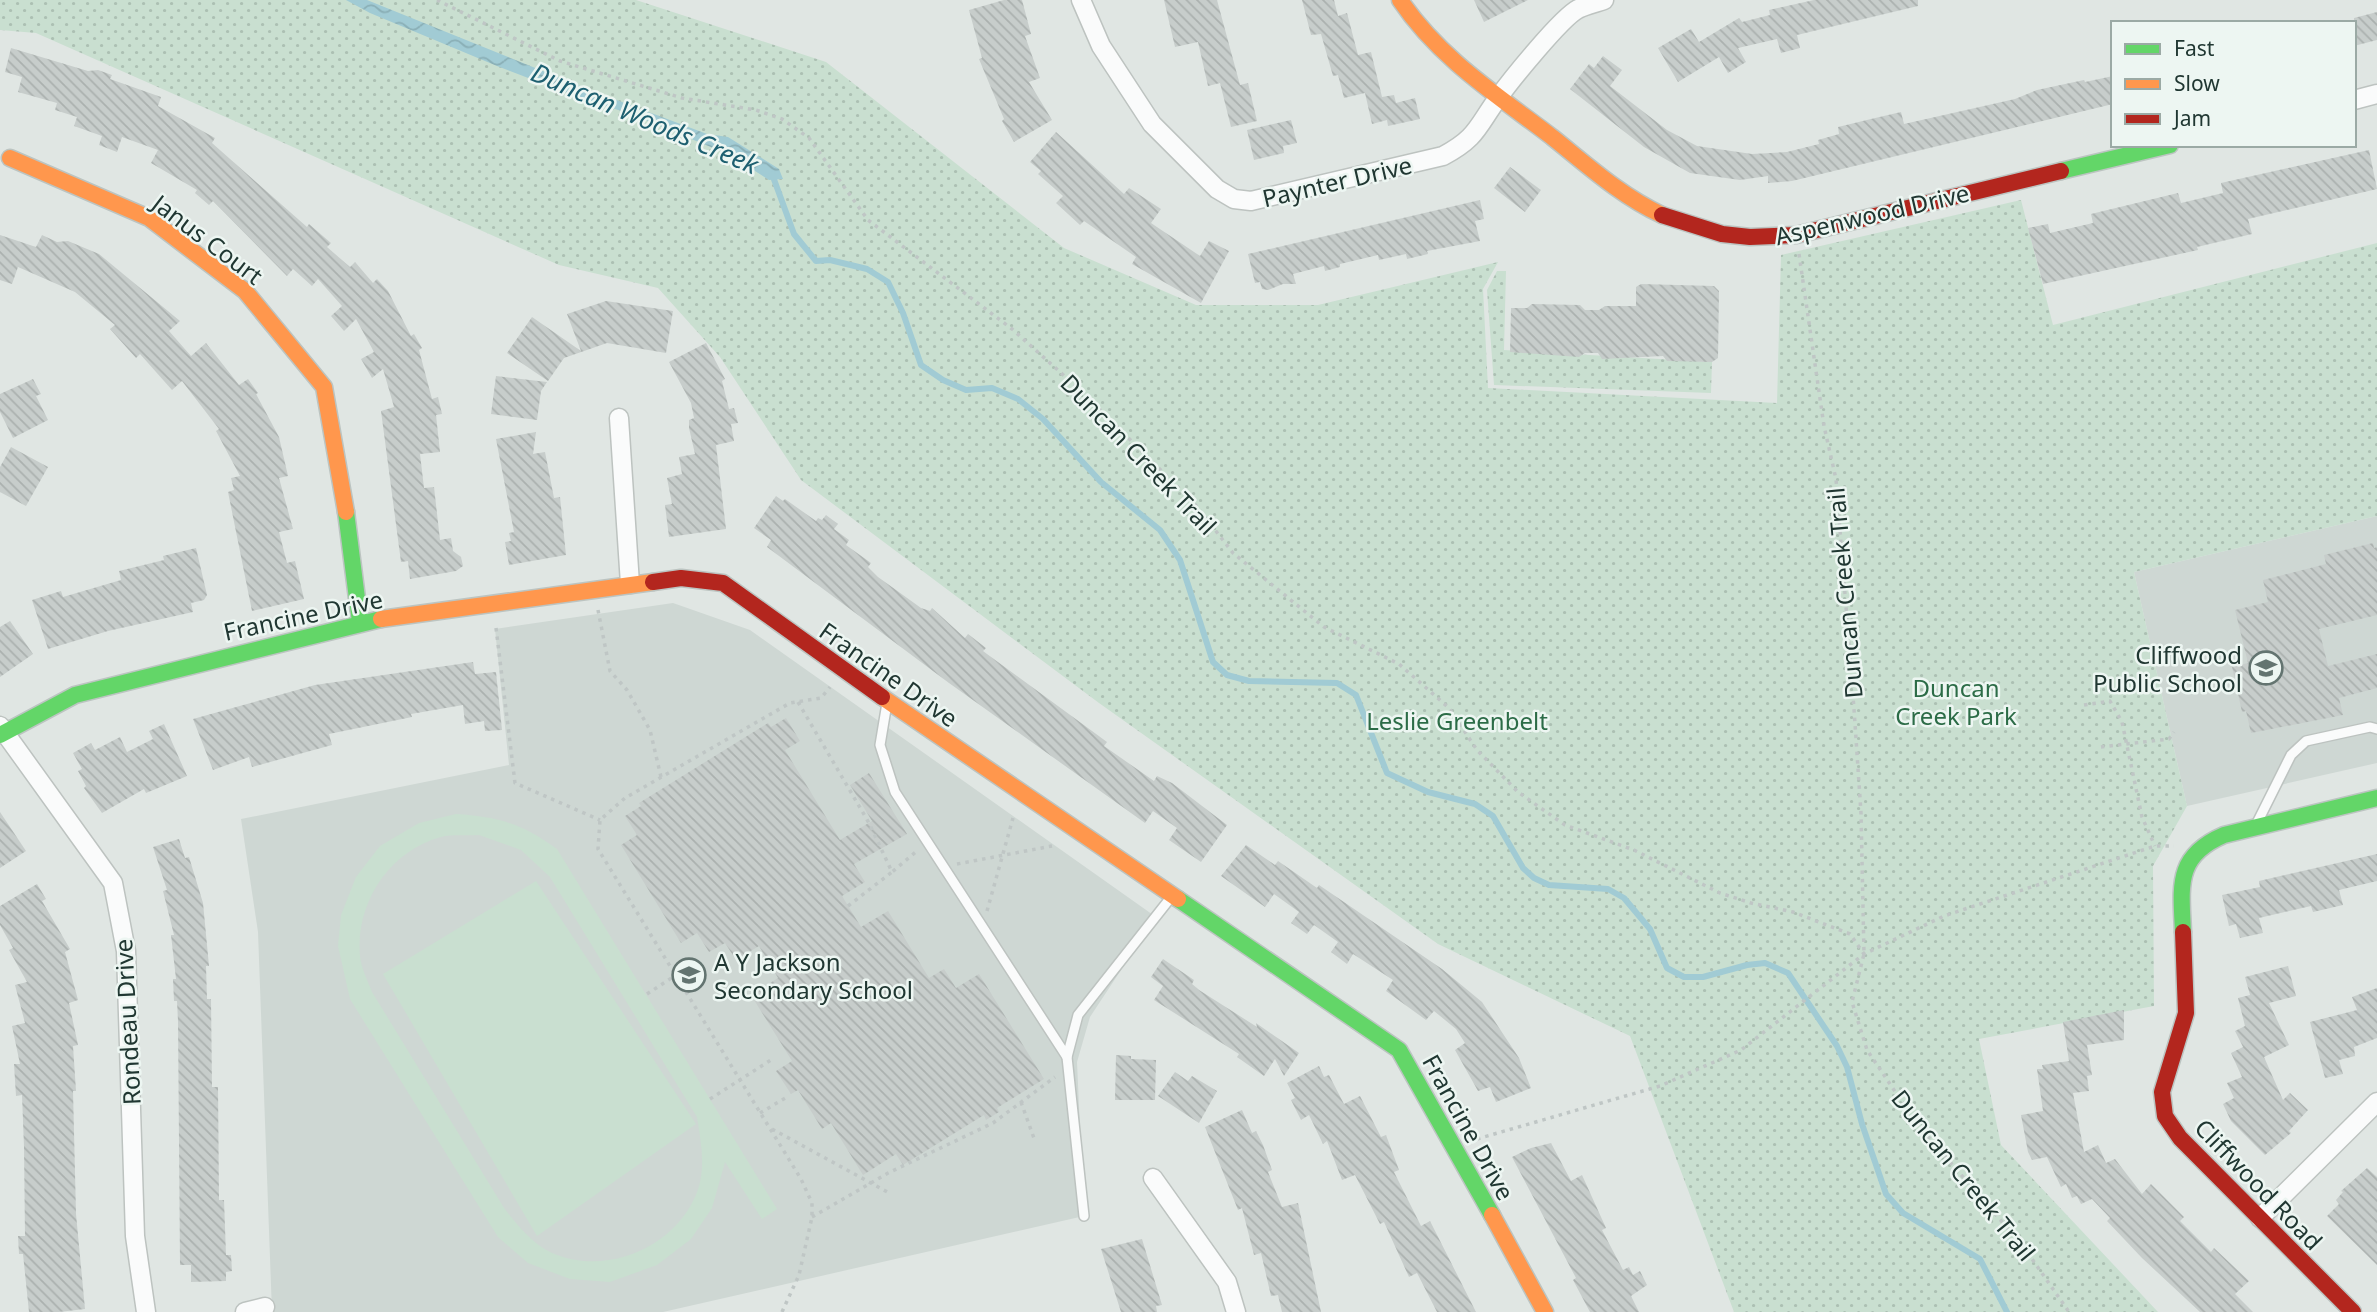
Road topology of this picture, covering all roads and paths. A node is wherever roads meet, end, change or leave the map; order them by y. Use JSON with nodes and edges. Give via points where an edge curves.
{"nodes":[{"id":1,"x":437,"y":0,"type":"edge"},
{"id":2,"x":1081,"y":0,"type":"edge"},
{"id":3,"x":1400,"y":0,"type":"edge"},
{"id":4,"x":1604,"y":0,"type":"edge"},
{"id":5,"x":2377,"y":94,"type":"edge"},
{"id":6,"x":1498,"y":97,"type":"junction"},
{"id":7,"x":2356,"y":99,"type":"edge"},
{"id":8,"x":2162,"y":147,"type":"edge"},
{"id":9,"x":10,"y":158,"type":"dead end"},
{"id":10,"x":1796,"y":235,"type":"junction"},
{"id":11,"x":619,"y":418,"type":"dead end"},
{"id":12,"x":630,"y":584,"type":"junction"},
{"id":13,"x":598,"y":610,"type":"dead end"},
{"id":14,"x":360,"y":622,"type":"junction"},
{"id":15,"x":496,"y":628,"type":"dead end"},
{"id":16,"x":830,"y":686,"type":"dead end"},
{"id":17,"x":887,"y":701,"type":"junction"},
{"id":18,"x":798,"y":702,"type":"junction"},
{"id":19,"x":2084,"y":705,"type":"dead end"},
{"id":20,"x":2377,"y":729,"type":"edge"},
{"id":21,"x":1,"y":731,"type":"edge"},
{"id":22,"x":2174,"y":732,"type":"dead end"},
{"id":23,"x":2126,"y":743,"type":"junction"},
{"id":24,"x":2101,"y":747,"type":"dead end"},
{"id":25,"x":661,"y":777,"type":"junction"},
{"id":26,"x":2377,"y":798,"type":"edge"},
{"id":27,"x":1013,"y":818,"type":"dead end"},
{"id":28,"x":600,"y":820,"type":"junction"},
{"id":29,"x":2255,"y":828,"type":"junction"},
{"id":30,"x":928,"y":843,"type":"junction"},
{"id":31,"x":2201,"y":845,"type":"junction"},
{"id":32,"x":1052,"y":846,"type":"dead end"},
{"id":33,"x":2155,"y":846,"type":"junction"},
{"id":34,"x":1003,"y":855,"type":"junction"},
{"id":35,"x":955,"y":865,"type":"dead end"},
{"id":36,"x":892,"y":872,"type":"junction"},
{"id":37,"x":1173,"y":895,"type":"junction"},
{"id":38,"x":848,"y":906,"type":"dead end"},
{"id":39,"x":986,"y":916,"type":"dead end"},
{"id":40,"x":1864,"y":954,"type":"junction"},
{"id":41,"x":676,"y":975,"type":"junction"},
{"id":42,"x":647,"y":994,"type":"dead end"},
{"id":43,"x":1067,"y":1057,"type":"junction"},
{"id":44,"x":774,"y":1058,"type":"dead end"},
{"id":45,"x":1068,"y":1067,"type":"junction"},
{"id":46,"x":740,"y":1080,"type":"junction"},
{"id":47,"x":787,"y":1097,"type":"dead end"},
{"id":48,"x":710,"y":1099,"type":"dead end"},
{"id":49,"x":2377,"y":1101,"type":"edge"},
{"id":50,"x":1021,"y":1102,"type":"junction"},
{"id":51,"x":761,"y":1113,"type":"junction"},
{"id":52,"x":770,"y":1128,"type":"junction"},
{"id":53,"x":1035,"y":1141,"type":"dead end"},
{"id":54,"x":1455,"y":1145,"type":"junction"},
{"id":55,"x":1153,"y":1178,"type":"dead end"},
{"id":56,"x":873,"y":1183,"type":"junction"},
{"id":57,"x":891,"y":1194,"type":"dead end"},
{"id":58,"x":1084,"y":1216,"type":"dead end"},
{"id":59,"x":812,"y":1217,"type":"junction"},
{"id":60,"x":2260,"y":1218,"type":"junction"},
{"id":61,"x":265,"y":1307,"type":"dead end"},
{"id":62,"x":146,"y":1312,"type":"edge"},
{"id":63,"x":245,"y":1312,"type":"edge"},
{"id":64,"x":782,"y":1312,"type":"edge"},
{"id":65,"x":1236,"y":1312,"type":"edge"},
{"id":66,"x":1545,"y":1312,"type":"edge"},
{"id":67,"x":2069,"y":1312,"type":"edge"},
{"id":68,"x":2353,"y":1312,"type":"edge"}],
"edges":[{"from":1,"to":40,"type":"path","name":"Duncan Creek Trail","via":[[560,61],[682,98],[782,119],[809,138],[868,220],[1012,329],[1079,389],[1194,503],[1233,553],[1324,627],[1399,664],[1449,708],[1478,751],[1518,792],[1565,825],[1634,850],[1720,892],[1850,934]]},
{"from":2,"to":6,"type":"street","name":"Paynter Drive","via":[[1101,46],[1152,124],[1217,189],[1234,199],[1251,201],[1443,156],[1474,136]]},
{"from":3,"to":6,"type":"street","name":"Aspenwood Drive","via":[[1430,38]]},
{"from":4,"to":6,"type":"street","name":"Paynter Drive","via":[[1577,10]]},
{"from":5,"to":7,"type":"street"},
{"from":6,"to":10,"type":"street","name":"Aspenwood Drive","via":[[1633,200],[1675,221],[1750,240]]},
{"from":8,"to":10,"type":"street","name":"Aspenwood Drive"},
{"from":9,"to":14,"type":"street","name":"Janus Court","via":[[149,218],[246,291],[324,387],[342,480]]},
{"from":10,"to":40,"type":"path","name":"Duncan Creek Trail","via":[[1836,479],[1861,813]]},
{"from":11,"to":12,"type":"street"},
{"from":12,"to":14,"type":"street","name":"Francine Drive"},
{"from":12,"to":17,"type":"street","name":"Francine Drive","via":[[681,578],[723,583]]},
{"from":13,"to":25,"type":"path","via":[[610,671],[650,730]]},
{"from":14,"to":21,"type":"street","name":"Francine Drive","via":[[75,695]]},
{"from":15,"to":28,"type":"path","via":[[515,783]]},
{"from":16,"to":18,"type":"path","via":[[821,698]]},
{"from":17,"to":30,"type":"lane","via":[[880,745],[895,792]]},
{"from":17,"to":37,"type":"street","name":"Francine Drive"},
{"from":18,"to":25,"type":"path"},
{"from":18,"to":36,"type":"path","via":[[869,822]]},
{"from":19,"to":23,"type":"path","via":[[2110,701],[2122,722]]},
{"from":20,"to":29,"type":"lane","via":[[2306,741],[2291,755]]},
{"from":21,"to":62,"type":"street","name":"Rondeau Drive","via":[[113,883],[126,951],[135,1236]]},
{"from":22,"to":23,"type":"path","via":[[2169,739]]},
{"from":23,"to":24,"type":"path"},
{"from":23,"to":33,"type":"path","via":[[2142,817]]},
{"from":25,"to":28,"type":"path","via":[[625,798]]},
{"from":26,"to":29,"type":"street"},
{"from":27,"to":34,"type":"path"},
{"from":28,"to":41,"type":"path","via":[[598,849]]},
{"from":29,"to":31,"type":"street"},
{"from":30,"to":36,"type":"path"},
{"from":30,"to":43,"type":"lane"},
{"from":31,"to":33,"type":"path"},
{"from":31,"to":60,"type":"street","name":"Cliffwood Road","via":[[2185,869],[2181,893],[2186,1013],[2162,1092],[2165,1116],[2180,1138]]},
{"from":32,"to":34,"type":"path"},
{"from":33,"to":40,"type":"path","via":[[1944,916]]},
{"from":34,"to":35,"type":"path"},
{"from":34,"to":39,"type":"path"},
{"from":36,"to":38,"type":"path"},
{"from":37,"to":43,"type":"lane","via":[[1077,1015]]},
{"from":37,"to":54,"type":"street","name":"Francine Drive","via":[[1399,1050]]},
{"from":40,"to":54,"type":"path","via":[[1741,1050],[1660,1086]]},
{"from":40,"to":67,"type":"path","name":"Duncan Creek Trail","via":[[1852,1002],[1867,1050],[1917,1124],[2023,1246]]},
{"from":41,"to":42,"type":"path"},
{"from":41,"to":46,"type":"path"},
{"from":43,"to":45,"type":"lane"},
{"from":44,"to":46,"type":"path"},
{"from":45,"to":50,"type":"path"},
{"from":45,"to":58,"type":"lane"},
{"from":46,"to":48,"type":"path"},
{"from":46,"to":51,"type":"path"},
{"from":47,"to":51,"type":"path"},
{"from":49,"to":60,"type":"street"},
{"from":50,"to":53,"type":"path"},
{"from":50,"to":56,"type":"path","via":[[993,1123]]},
{"from":51,"to":52,"type":"path"},
{"from":52,"to":56,"type":"path"},
{"from":52,"to":59,"type":"path","via":[[813,1203]]},
{"from":54,"to":66,"type":"street","name":"Francine Drive"},
{"from":55,"to":65,"type":"street","via":[[1227,1282]]},
{"from":56,"to":57,"type":"path"},
{"from":56,"to":59,"type":"path"},
{"from":59,"to":64,"type":"path","via":[[799,1275]]},
{"from":60,"to":68,"type":"street","name":"Cliffwood Road"},
{"from":61,"to":63,"type":"street"}]}
